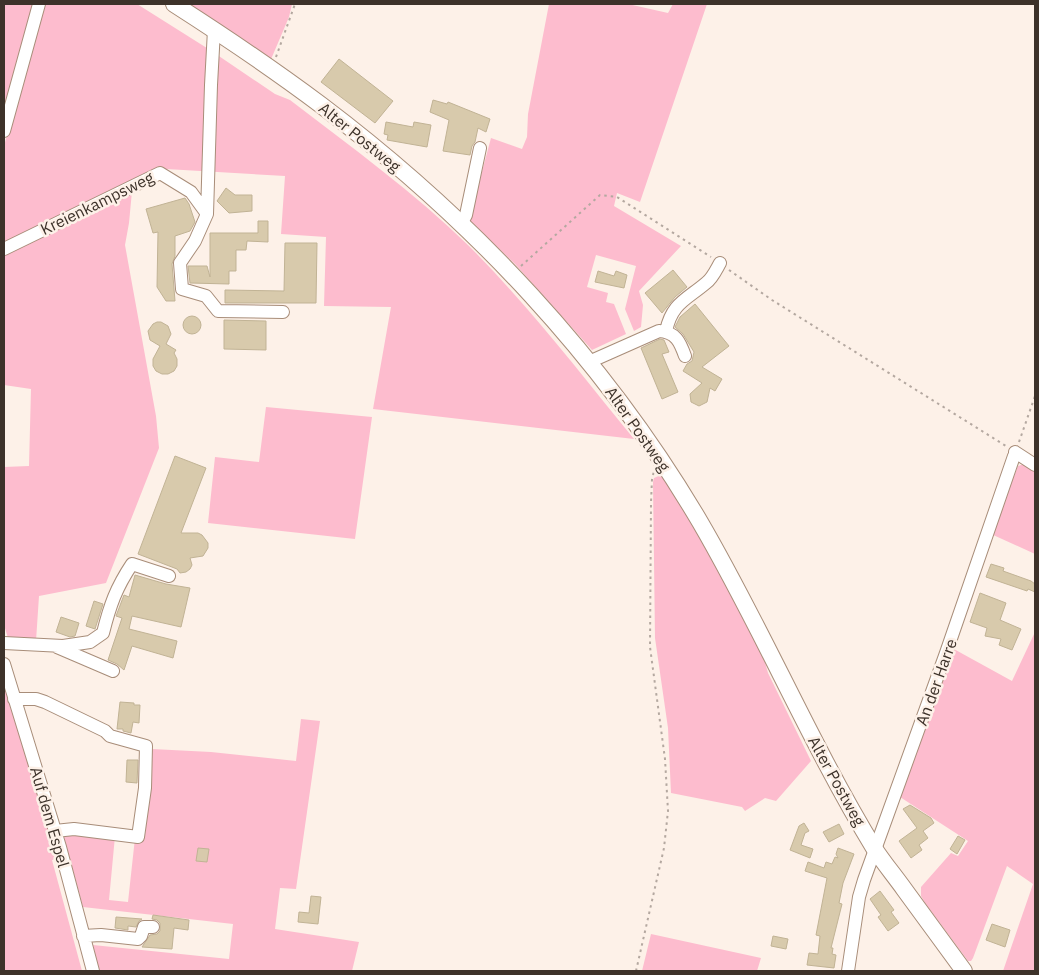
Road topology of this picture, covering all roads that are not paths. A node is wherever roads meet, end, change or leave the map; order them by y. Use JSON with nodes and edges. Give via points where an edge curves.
{"nodes":[{"id":1,"x":39,"y":4,"type":"edge"},
{"id":2,"x":174,"y":4,"type":"edge"},
{"id":3,"x":214,"y":30,"type":"junction"},
{"id":4,"x":4,"y":131,"type":"edge"},
{"id":5,"x":480,"y":148,"type":"dead end"},
{"id":6,"x":207,"y":214,"type":"junction"},
{"id":7,"x":461,"y":224,"type":"junction"},
{"id":8,"x":4,"y":249,"type":"edge"},
{"id":9,"x":720,"y":263,"type":"road end"},
{"id":10,"x":283,"y":312,"type":"dead end"},
{"id":11,"x":666,"y":331,"type":"junction"},
{"id":12,"x":685,"y":356,"type":"dead end"},
{"id":13,"x":589,"y":362,"type":"junction"},
{"id":14,"x":1035,"y":465,"type":"edge"},
{"id":15,"x":169,"y":576,"type":"dead end"},
{"id":16,"x":4,"y":643,"type":"edge"},
{"id":17,"x":54,"y":646,"type":"junction"},
{"id":18,"x":4,"y":664,"type":"edge"},
{"id":19,"x":113,"y":671,"type":"dead end"},
{"id":20,"x":14,"y":699,"type":"junction"},
{"id":21,"x":55,"y":831,"type":"junction"},
{"id":22,"x":876,"y":850,"type":"junction"},
{"id":23,"x":153,"y":927,"type":"dead end"},
{"id":24,"x":83,"y":936,"type":"junction"},
{"id":25,"x":93,"y":971,"type":"edge"},
{"id":26,"x":848,"y":971,"type":"edge"},
{"id":27,"x":964,"y":971,"type":"edge"}],
"edges":[{"from":1,"to":4,"type":"street"},
{"from":2,"to":3,"type":"main road","name":"Alter Postweg"},
{"from":3,"to":6,"type":"street"},
{"from":3,"to":7,"type":"main road","name":"Alter Postweg","via":[[324,107],[403,171]]},
{"from":5,"to":7,"type":"street","via":[[466,215]]},
{"from":6,"to":8,"type":"street","name":"Kreienkampsweg","via":[[191,192],[160,173]]},
{"from":6,"to":10,"type":"street","via":[[195,241],[180,263],[182,289],[206,296],[218,311]]},
{"from":7,"to":13,"type":"main road","name":"Alter Postweg","via":[[552,317]]},
{"from":9,"to":11,"type":"street","via":[[708,282],[684,298],[669,316]]},
{"from":11,"to":12,"type":"street","via":[[678,339]]},
{"from":11,"to":13,"type":"street"},
{"from":13,"to":22,"type":"main road","name":"Alter Postweg","via":[[660,460],[709,538],[805,723]]},
{"from":14,"to":22,"type":"street","name":"An der Harre","via":[[1015,454]]},
{"from":15,"to":17,"type":"street","via":[[132,564],[110,604],[103,633],[90,642]]},
{"from":16,"to":17,"type":"street"},
{"from":17,"to":19,"type":"street"},
{"from":18,"to":20,"type":"street","name":"Auf dem Espel"},
{"from":20,"to":21,"type":"street","name":"Auf dem Espel"},
{"from":20,"to":21,"type":"street","via":[[36,699],[110,736],[146,746],[145,788],[138,837],[88,830]]},
{"from":21,"to":24,"type":"street","name":"Auf dem Espel"},
{"from":22,"to":26,"type":"street","name":"An der Harre","via":[[858,897]]},
{"from":22,"to":27,"type":"main road","name":"Alter Postweg"},
{"from":23,"to":24,"type":"street","via":[[144,927],[138,939]]},
{"from":24,"to":25,"type":"street","name":"Auf dem Espel"}]}
